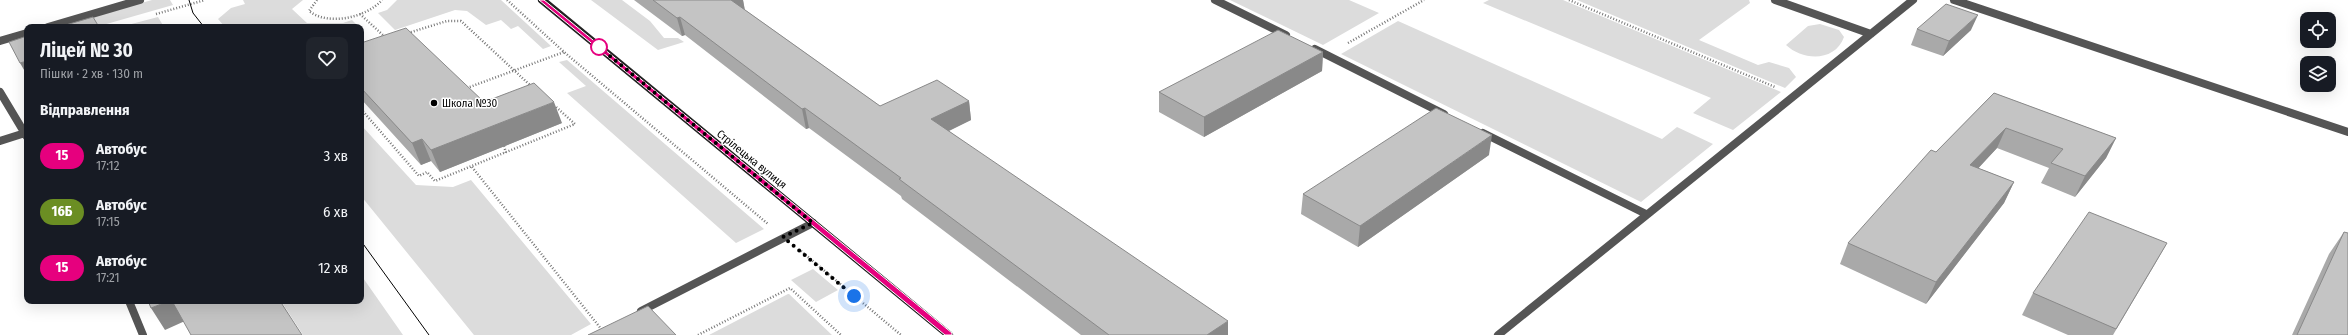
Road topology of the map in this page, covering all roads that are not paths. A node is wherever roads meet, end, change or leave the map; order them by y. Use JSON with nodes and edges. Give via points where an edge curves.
{"nodes":[{"id":1,"x":140,"y":0,"type":"edge"},
{"id":2,"x":542,"y":0,"type":"edge"},
{"id":3,"x":1215,"y":0,"type":"edge"},
{"id":4,"x":1775,"y":0,"type":"edge"},
{"id":5,"x":1913,"y":0,"type":"edge"},
{"id":6,"x":1954,"y":0,"type":"edge"},
{"id":7,"x":116,"y":4,"type":"edge"},
{"id":8,"x":57,"y":24,"type":"edge"},
{"id":9,"x":24,"y":34,"type":"edge"},
{"id":10,"x":1871,"y":34,"type":"junction"},
{"id":11,"x":1291,"y":38,"type":"edge"},
{"id":12,"x":0,"y":41,"type":"edge"},
{"id":13,"x":1305,"y":45,"type":"edge"},
{"id":14,"x":0,"y":92,"type":"edge"},
{"id":15,"x":1454,"y":119,"type":"edge"},
{"id":16,"x":1476,"y":129,"type":"edge"},
{"id":17,"x":24,"y":132,"type":"edge"},
{"id":18,"x":2348,"y":132,"type":"edge"},
{"id":19,"x":24,"y":135,"type":"edge"},
{"id":20,"x":0,"y":141,"type":"edge"},
{"id":21,"x":1646,"y":214,"type":"junction"},
{"id":22,"x":813,"y":223,"type":"junction"},
{"id":23,"x":130,"y":304,"type":"edge"},
{"id":24,"x":641,"y":311,"type":"edge"},
{"id":25,"x":143,"y":335,"type":"edge"},
{"id":26,"x":949,"y":335,"type":"edge"},
{"id":27,"x":1498,"y":335,"type":"edge"}],
"edges":[{"from":1,"to":7,"type":"street"},
{"from":2,"to":22,"type":"main road","name":"Стрілецька вулиця"},
{"from":3,"to":11,"type":"street"},
{"from":4,"to":10,"type":"street"},
{"from":5,"to":10,"type":"street"},
{"from":6,"to":18,"type":"street"},
{"from":7,"to":8,"type":"street"},
{"from":9,"to":12,"type":"street"},
{"from":10,"to":21,"type":"street"},
{"from":13,"to":15,"type":"street"},
{"from":14,"to":17,"type":"street"},
{"from":16,"to":21,"type":"street"},
{"from":19,"to":20,"type":"street"},
{"from":21,"to":27,"type":"street"},
{"from":22,"to":24,"type":"street"},
{"from":22,"to":26,"type":"main road","name":"Стрілецька вулиця"},
{"from":23,"to":25,"type":"street"}]}
